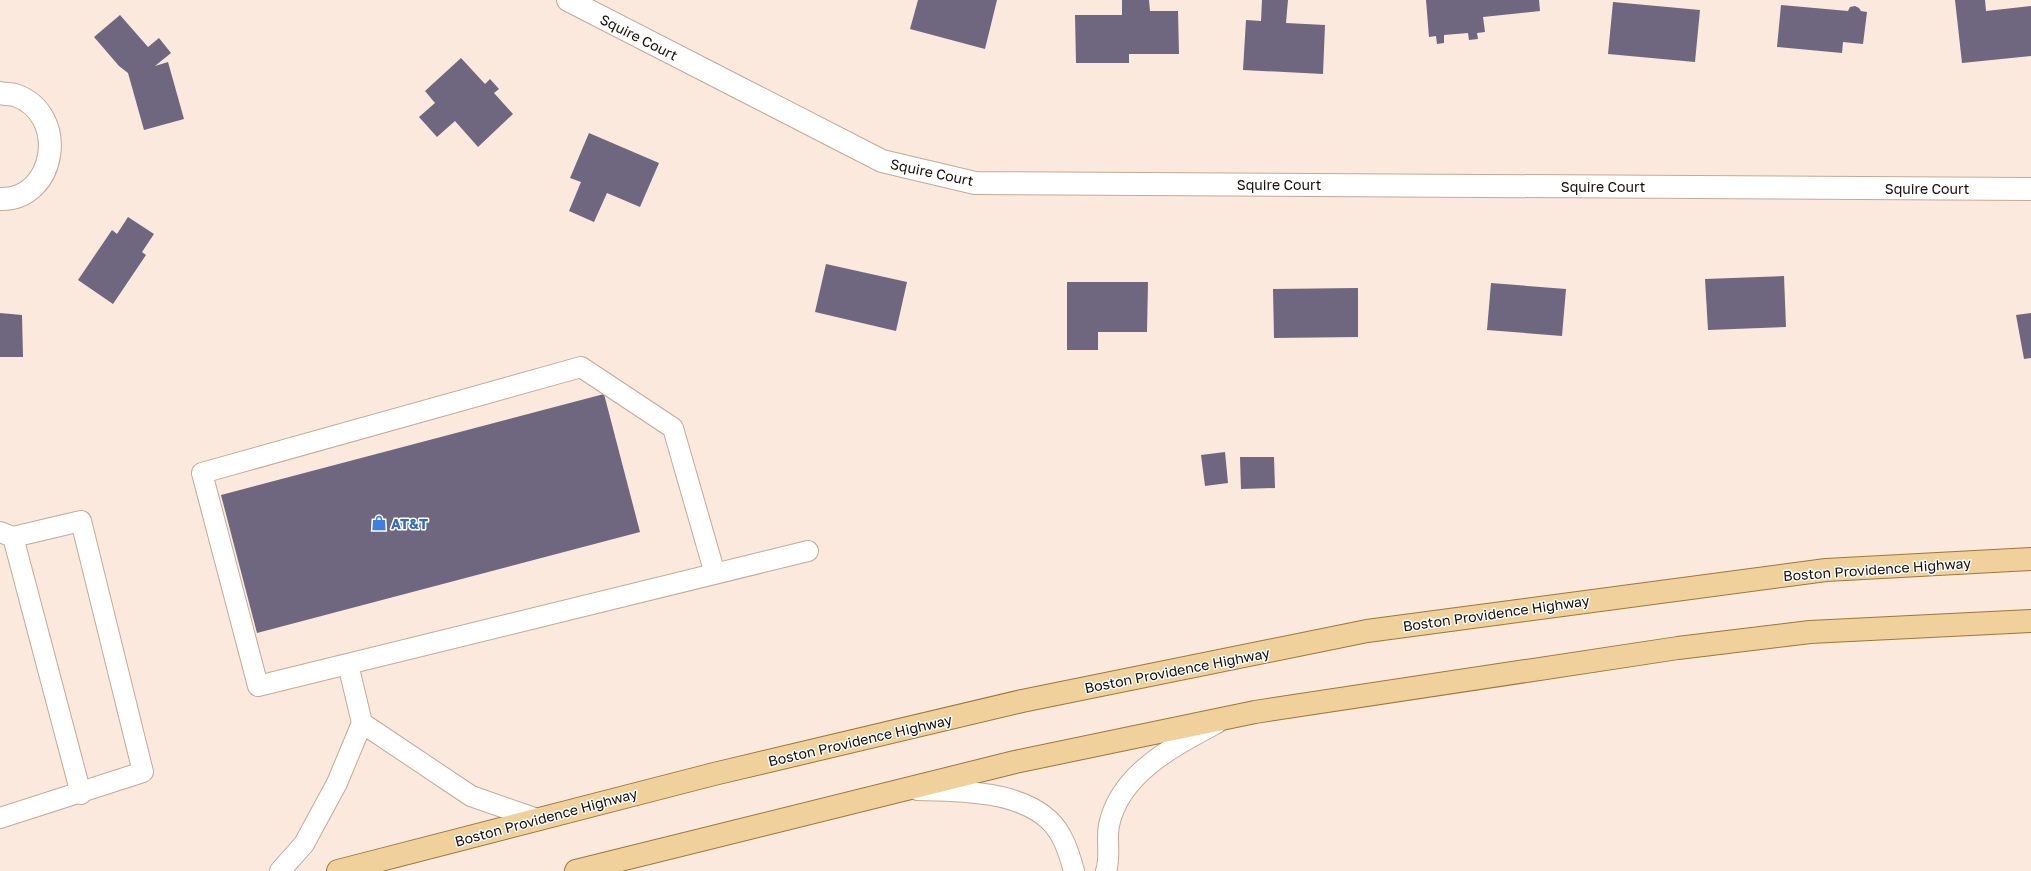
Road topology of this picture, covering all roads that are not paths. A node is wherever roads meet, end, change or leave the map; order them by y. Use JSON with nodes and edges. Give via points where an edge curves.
{"nodes":[{"id":1,"x":568,"y":0,"type":"edge"},
{"id":2,"x":0,"y":93,"type":"edge"},
{"id":3,"x":2031,"y":189,"type":"edge"},
{"id":4,"x":0,"y":199,"type":"edge"},
{"id":5,"x":6,"y":534,"type":"edge"},
{"id":6,"x":808,"y":551,"type":"dead end"},
{"id":7,"x":2031,"y":559,"type":"edge"},
{"id":8,"x":715,"y":574,"type":"junction"},
{"id":9,"x":2031,"y":621,"type":"edge"},
{"id":10,"x":348,"y":664,"type":"junction"},
{"id":11,"x":1227,"y":718,"type":"junction"},
{"id":12,"x":362,"y":723,"type":"junction"},
{"id":13,"x":903,"y":789,"type":"junction"},
{"id":14,"x":81,"y":794,"type":"junction"},
{"id":15,"x":0,"y":818,"type":"edge"},
{"id":16,"x":538,"y":819,"type":"junction"},
{"id":17,"x":280,"y":871,"type":"edge"},
{"id":18,"x":338,"y":871,"type":"edge"},
{"id":19,"x":576,"y":871,"type":"edge"},
{"id":20,"x":1074,"y":871,"type":"edge"},
{"id":21,"x":1106,"y":871,"type":"edge"}],
"edges":[{"from":1,"to":3,"type":"street","name":"Squire Court","via":[[882,161],[975,183]]},
{"from":2,"to":4,"type":"street","via":[[15,95],[30,103],[41,114],[48,128],[51,143],[50,158],[44,173],[35,185],[22,194]]},
{"from":5,"to":14,"type":"lane"},
{"from":5,"to":14,"type":"lane","via":[[81,521],[143,772]]},
{"from":6,"to":8,"type":"lane"},
{"from":7,"to":16,"type":"main road","name":"Boston Providence Highway","via":[[1826,570],[1367,631],[1022,701],[714,774]]},
{"from":8,"to":10,"type":"lane"},
{"from":8,"to":10,"type":"lane","via":[[673,428],[581,367],[202,473],[258,686]]},
{"from":9,"to":11,"type":"main road","via":[[1802,633],[1678,648],[1332,699]]},
{"from":10,"to":12,"type":"lane"},
{"from":11,"to":13,"type":"main road","via":[[1015,762]]},
{"from":11,"to":21,"type":"lane","via":[[1164,754],[1125,789],[1114,805],[1108,826]]},
{"from":12,"to":16,"type":"lane","via":[[471,796]]},
{"from":12,"to":17,"type":"lane","via":[[337,783],[304,844]]},
{"from":13,"to":19,"type":"main road"},
{"from":13,"to":20,"type":"lane","via":[[976,792],[998,796],[1032,809],[1048,819],[1057,830],[1067,846]]},
{"from":14,"to":15,"type":"lane"},
{"from":16,"to":18,"type":"main road","name":"Boston Providence Highway"}]}
